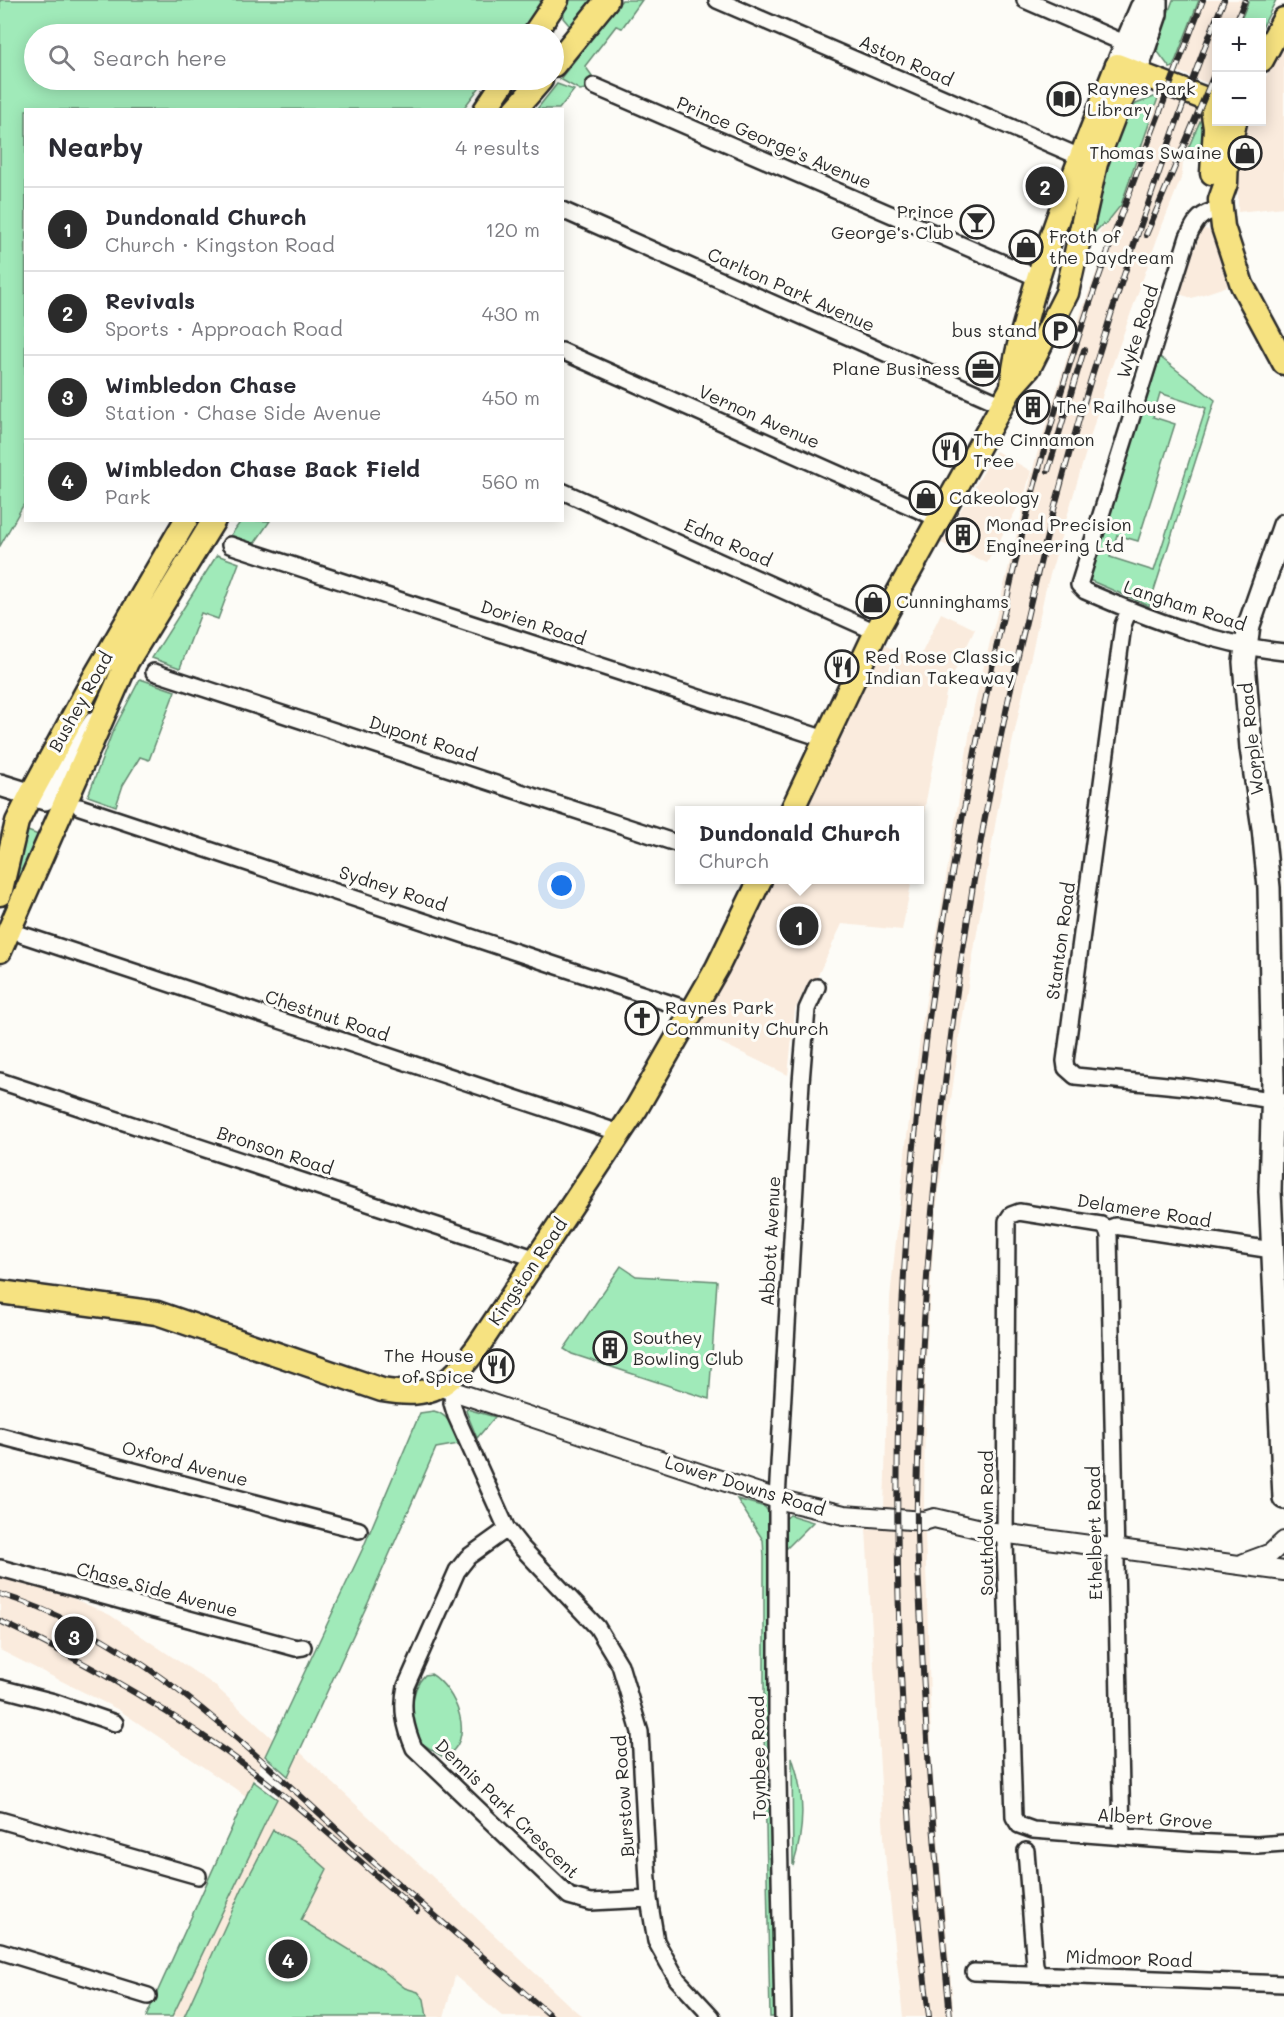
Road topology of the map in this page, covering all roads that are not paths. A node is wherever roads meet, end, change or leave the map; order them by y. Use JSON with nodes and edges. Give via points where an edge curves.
{"nodes":[{"id":1,"x":607,"y":0,"type":"edge"},
{"id":2,"x":717,"y":0,"type":"edge"},
{"id":3,"x":1025,"y":0,"type":"edge"},
{"id":4,"x":1147,"y":0,"type":"edge"},
{"id":5,"x":1156,"y":0,"type":"edge"},
{"id":6,"x":1284,"y":19,"type":"edge"},
{"id":7,"x":564,"y":31,"type":"edge"},
{"id":8,"x":576,"y":39,"type":"junction"},
{"id":9,"x":1124,"y":43,"type":"junction"},
{"id":10,"x":564,"y":53,"type":"edge"},
{"id":11,"x":1266,"y":53,"type":"edge"},
{"id":12,"x":1126,"y":69,"type":"junction"},
{"id":13,"x":594,"y":86,"type":"dead end"},
{"id":14,"x":498,"y":90,"type":"edge"},
{"id":15,"x":532,"y":90,"type":"edge"},
{"id":16,"x":1212,"y":99,"type":"edge"},
{"id":17,"x":486,"y":108,"type":"edge"},
{"id":18,"x":517,"y":108,"type":"edge"},
{"id":19,"x":1215,"y":126,"type":"edge"},
{"id":20,"x":1234,"y":126,"type":"edge"},
{"id":21,"x":1080,"y":157,"type":"junction"},
{"id":22,"x":1220,"y":204,"type":"junction"},
{"id":23,"x":564,"y":211,"type":"edge"},
{"id":24,"x":1072,"y":271,"type":"junction"},
{"id":25,"x":1039,"y":274,"type":"junction"},
{"id":26,"x":1029,"y":308,"type":"junction"},
{"id":27,"x":1053,"y":320,"type":"junction"},
{"id":28,"x":564,"y":352,"type":"edge"},
{"id":29,"x":1284,"y":363,"type":"edge"},
{"id":30,"x":1007,"y":396,"type":"junction"},
{"id":31,"x":564,"y":492,"type":"edge"},
{"id":32,"x":939,"y":519,"type":"junction"},
{"id":33,"x":185,"y":522,"type":"edge"},
{"id":34,"x":213,"y":522,"type":"edge"},
{"id":35,"x":1284,"y":525,"type":"edge"},
{"id":36,"x":230,"y":545,"type":"dead end"},
{"id":37,"x":1079,"y":585,"type":"joint"},
{"id":38,"x":1129,"y":610,"type":"junction"},
{"id":39,"x":876,"y":632,"type":"junction"},
{"id":40,"x":1245,"y":647,"type":"junction"},
{"id":41,"x":1284,"y":652,"type":"edge"},
{"id":42,"x":154,"y":672,"type":"dead end"},
{"id":43,"x":104,"y":713,"type":"junction"},
{"id":44,"x":825,"y":739,"type":"junction"},
{"id":45,"x":0,"y":785,"type":"edge"},
{"id":46,"x":34,"y":795,"type":"junction"},
{"id":47,"x":794,"y":806,"type":"edge"},
{"id":48,"x":71,"y":809,"type":"junction"},
{"id":49,"x":675,"y":843,"type":"edge"},
{"id":50,"x":757,"y":884,"type":"edge"},
{"id":51,"x":0,"y":894,"type":"edge"},
{"id":52,"x":22,"y":935,"type":"dead end"},
{"id":53,"x":0,"y":951,"type":"edge"},
{"id":54,"x":816,"y":987,"type":"dead end"},
{"id":55,"x":693,"y":1011,"type":"junction"},
{"id":56,"x":0,"y":1081,"type":"edge"},
{"id":57,"x":1278,"y":1102,"type":"edge"},
{"id":58,"x":620,"y":1133,"type":"junction"},
{"id":59,"x":1011,"y":1215,"type":"joint"},
{"id":60,"x":1107,"y":1229,"type":"junction"},
{"id":61,"x":1272,"y":1250,"type":"junction"},
{"id":62,"x":537,"y":1259,"type":"junction"},
{"id":63,"x":0,"y":1292,"type":"edge"},
{"id":64,"x":1279,"y":1303,"type":"edge"},
{"id":65,"x":447,"y":1390,"type":"junction"},
{"id":66,"x":0,"y":1436,"type":"edge"},
{"id":67,"x":1284,"y":1498,"type":"edge"},
{"id":68,"x":777,"y":1499,"type":"junction"},
{"id":69,"x":507,"y":1529,"type":"junction"},
{"id":70,"x":359,"y":1530,"type":"dead end"},
{"id":71,"x":1005,"y":1533,"type":"junction"},
{"id":72,"x":1284,"y":1541,"type":"edge"},
{"id":73,"x":1114,"y":1547,"type":"junction"},
{"id":74,"x":1236,"y":1565,"type":"junction"},
{"id":75,"x":0,"y":1568,"type":"edge"},
{"id":76,"x":1284,"y":1570,"type":"edge"},
{"id":77,"x":303,"y":1647,"type":"dead end"},
{"id":78,"x":0,"y":1688,"type":"edge"},
{"id":79,"x":115,"y":1723,"type":"dead end"},
{"id":80,"x":0,"y":1820,"type":"edge"},
{"id":81,"x":1023,"y":1828,"type":"joint"},
{"id":82,"x":1122,"y":1837,"type":"junction"},
{"id":83,"x":1280,"y":1843,"type":"edge"},
{"id":84,"x":1026,"y":1851,"type":"dead end"},
{"id":85,"x":198,"y":1876,"type":"dead end"},
{"id":86,"x":649,"y":1899,"type":"junction"},
{"id":87,"x":0,"y":1951,"type":"edge"},
{"id":88,"x":974,"y":1972,"type":"dead end"},
{"id":89,"x":1038,"y":1973,"type":"junction"},
{"id":90,"x":1284,"y":1984,"type":"edge"},
{"id":91,"x":148,"y":1996,"type":"dead end"},
{"id":92,"x":712,"y":2017,"type":"edge"},
{"id":93,"x":783,"y":2017,"type":"edge"}],
"edges":[{"from":1,"to":8,"type":"main road"},
{"from":2,"to":21,"type":"street","name":"Aston Road"},
{"from":3,"to":9,"type":"street"},
{"from":4,"to":9,"type":"main road"},
{"from":5,"to":12,"type":"main road","via":[[1156,14]]},
{"from":6,"to":11,"type":"main road"},
{"from":7,"to":8,"type":"main road"},
{"from":8,"to":10,"type":"main road"},
{"from":9,"to":12,"type":"main road"},
{"from":12,"to":16,"type":"main road"},
{"from":12,"to":21,"type":"main road"},
{"from":12,"to":24,"type":"main road","via":[[1116,111],[1096,163]]},
{"from":13,"to":25,"type":"street","name":"Prince George's Avenue"},
{"from":14,"to":17,"type":"main road"},
{"from":15,"to":18,"type":"main road"},
{"from":19,"to":22,"type":"main road","via":[[1212,185]]},
{"from":20,"to":22,"type":"main road"},
{"from":21,"to":25,"type":"main road"},
{"from":22,"to":29,"type":"main road","via":[[1231,256],[1242,285]]},
{"from":22,"to":37,"type":"street","name":"Wyke Road","via":[[1195,220],[1188,237]]},
{"from":23,"to":30,"type":"street","name":"Carlton Park Avenue"},
{"from":24,"to":25,"type":"main road","via":[[1066,266],[1048,264]]},
{"from":24,"to":27,"type":"main road"},
{"from":25,"to":26,"type":"main road"},
{"from":26,"to":27,"type":"main road","via":[[1046,322]]},
{"from":26,"to":30,"type":"main road"},
{"from":27,"to":30,"type":"main road","via":[[1029,368]]},
{"from":28,"to":32,"type":"street","name":"Vernon Avenue"},
{"from":30,"to":32,"type":"main road"},
{"from":31,"to":39,"type":"street","name":"Edna Road"},
{"from":32,"to":39,"type":"main road"},
{"from":33,"to":46,"type":"main road","name":"Bushey Road","via":[[94,676]]},
{"from":34,"to":43,"type":"main road","name":"Bushey Road","via":[[132,652]]},
{"from":35,"to":40,"type":"main road","name":"Worple Road"},
{"from":36,"to":44,"type":"street","name":"Dorien Road"},
{"from":37,"to":38,"type":"street","name":"Langham Road","via":[[1084,591]]},
{"from":38,"to":40,"type":"street","name":"Langham Road"},
{"from":38,"to":57,"type":"street","name":"Stanton Road","via":[[1122,637],[1066,1068],[1076,1076],[1187,1087]]},
{"from":39,"to":44,"type":"main road"},
{"from":40,"to":41,"type":"street","name":"Langham Road"},
{"from":40,"to":57,"type":"main road","name":"Worple Road","via":[[1247,708],[1269,888]]},
{"from":42,"to":49,"type":"street","name":"Dupont Road"},
{"from":43,"to":46,"type":"main road","name":"Bushey Road","via":[[50,789]]},
{"from":43,"to":48,"type":"main road","name":"Bushey Road"},
{"from":44,"to":47,"type":"main road"},
{"from":45,"to":46,"type":"main road"},
{"from":46,"to":48,"type":"main road"},
{"from":46,"to":51,"type":"main road","name":"Bushey Road","via":[[17,822]]},
{"from":48,"to":53,"type":"main road","name":"Bushey Road"},
{"from":48,"to":55,"type":"street","name":"Sydney Road"},
{"from":50,"to":55,"type":"main road","name":"Kingston Road"},
{"from":52,"to":58,"type":"street","name":"Chestnut Road"},
{"from":54,"to":68,"type":"street","name":"Abbott Avenue","via":[[807,1009],[801,1082]]},
{"from":55,"to":58,"type":"main road","name":"Kingston Road"},
{"from":56,"to":62,"type":"street","name":"Bronson Road"},
{"from":57,"to":61,"type":"main road","name":"Worple Road","via":[[1270,1191]]},
{"from":58,"to":62,"type":"main road","name":"Kingston Road"},
{"from":59,"to":60,"type":"street","name":"Delamere Road","via":[[1019,1212]]},
{"from":59,"to":71,"type":"street","name":"Southdown Road","via":[[1007,1221]]},
{"from":60,"to":61,"type":"street","name":"Delamere Road","via":[[1115,1226]]},
{"from":60,"to":73,"type":"street","name":"Ethelbert Road"},
{"from":61,"to":64,"type":"main road","name":"Worple Road"},
{"from":62,"to":65,"type":"main road","name":"Kingston Road"},
{"from":63,"to":65,"type":"main road","via":[[157,1313],[382,1390],[411,1394]]},
{"from":64,"to":67,"type":"main road","name":"Worple Road"},
{"from":65,"to":68,"type":"street","name":"Lower Downs Road"},
{"from":65,"to":69,"type":"street","name":"Burstow Road"},
{"from":66,"to":70,"type":"street","name":"Oxford Avenue"},
{"from":68,"to":71,"type":"street","name":"Lower Downs Road","via":[[844,1515],[924,1521],[934,1518]]},
{"from":68,"to":93,"type":"street","name":"Toynbee Road"},
{"from":69,"to":86,"type":"street","name":"Burstow Road","via":[[597,1627],[620,1665],[640,1732]]},
{"from":69,"to":86,"type":"street","name":"Dennis Park Crescent","via":[[468,1557],[458,1571],[406,1686],[403,1701],[407,1732],[414,1748],[569,1896],[591,1902]]},
{"from":71,"to":73,"type":"street","name":"Lower Downs Road"},
{"from":71,"to":81,"type":"street","name":"Southdown Road","via":[[1014,1817]]},
{"from":72,"to":74,"type":"street","name":"Lower Downs Road","via":[[1271,1552]]},
{"from":73,"to":74,"type":"street","name":"Lower Downs Road"},
{"from":73,"to":82,"type":"street","name":"Ethelbert Road"},
{"from":74,"to":76,"type":"street","name":"Lower Downs Road"},
{"from":75,"to":77,"type":"street","name":"Chase Side Avenue"},
{"from":78,"to":79,"type":"street"},
{"from":80,"to":85,"type":"street"},
{"from":81,"to":82,"type":"street","name":"Albert Grove"},
{"from":82,"to":83,"type":"street","name":"Albert Grove"},
{"from":84,"to":89,"type":"street"},
{"from":86,"to":92,"type":"street","name":"Burstow Road","via":[[656,1941],[665,1961],[687,1992]]},
{"from":87,"to":91,"type":"street"},
{"from":88,"to":89,"type":"street","name":"Midmoor Road","via":[[1033,1976]]},
{"from":89,"to":90,"type":"street","name":"Midmoor Road"}]}
